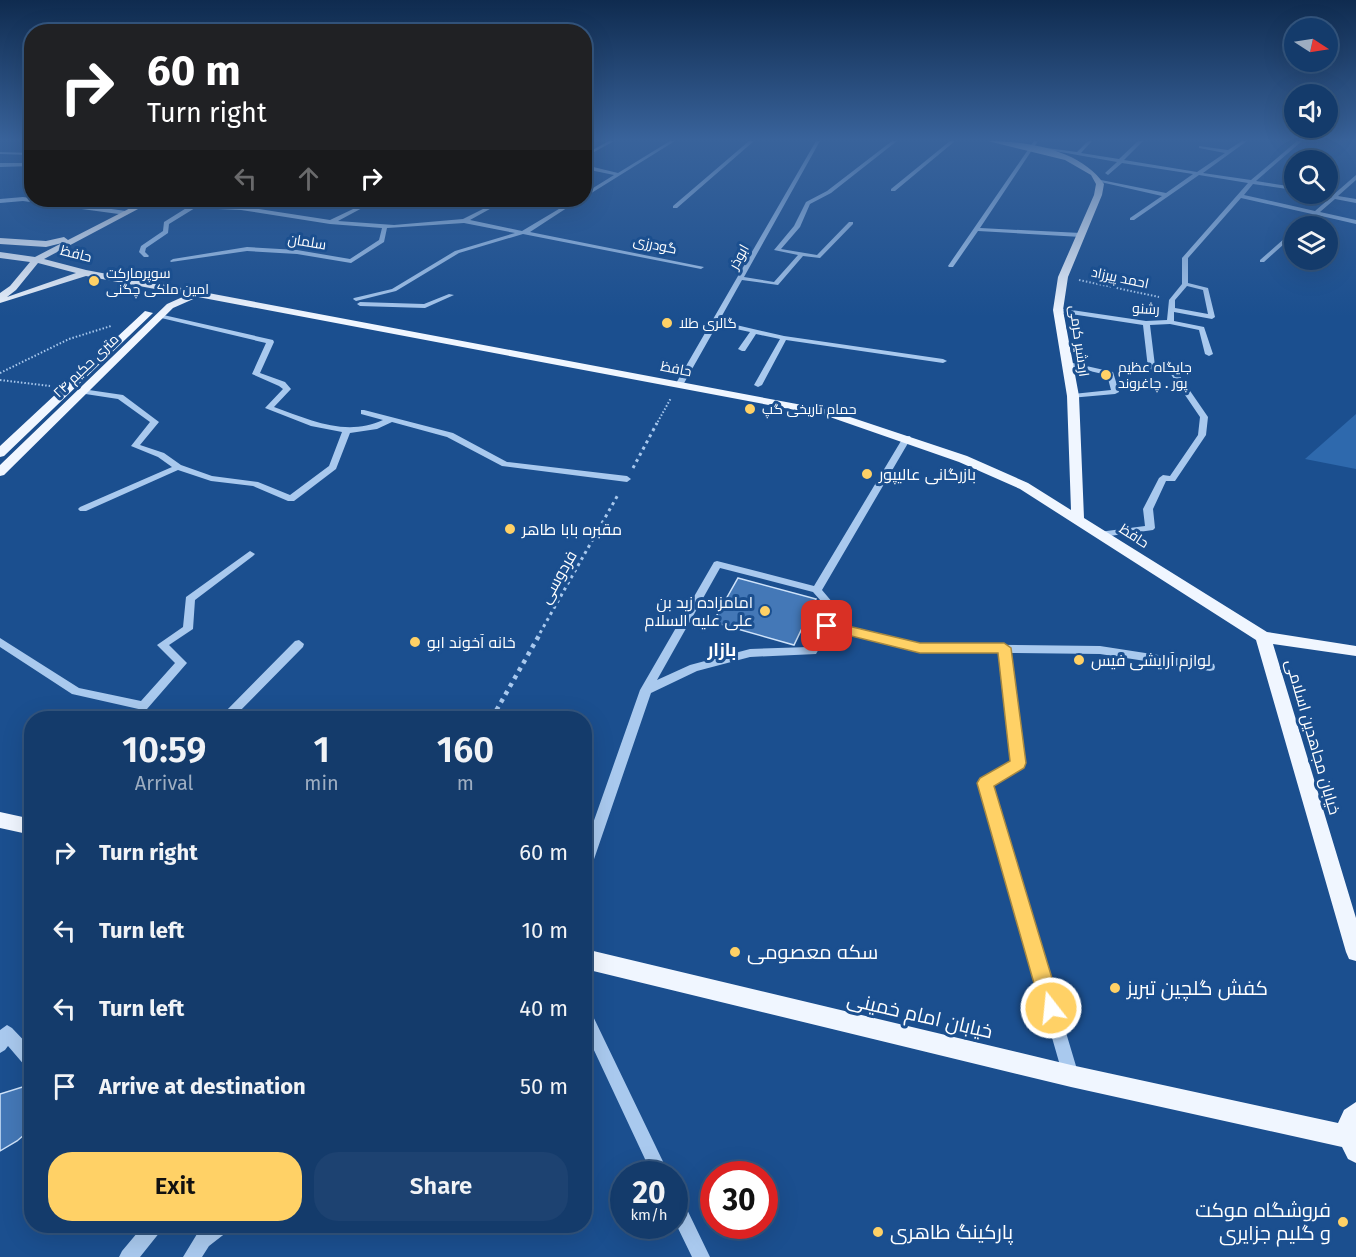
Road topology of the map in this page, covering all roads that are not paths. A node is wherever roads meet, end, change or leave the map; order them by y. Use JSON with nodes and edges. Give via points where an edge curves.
{"nodes":[{"id":1,"x":18,"y":200,"type":"edge"},
{"id":2,"x":684,"y":200,"type":"edge"},
{"id":3,"x":785,"y":200,"type":"edge"},
{"id":4,"x":814,"y":200,"type":"edge"},
{"id":5,"x":995,"y":200,"type":"edge"},
{"id":6,"x":1096,"y":200,"type":"edge"},
{"id":7,"x":1160,"y":200,"type":"edge"},
{"id":8,"x":1238,"y":200,"type":"edge"},
{"id":9,"x":1257,"y":200,"type":"edge"},
{"id":10,"x":1,"y":202,"type":"edge"},
{"id":11,"x":1327,"y":204,"type":"edge"},
{"id":12,"x":80,"y":207,"type":"edge"},
{"id":13,"x":137,"y":207,"type":"edge"},
{"id":14,"x":193,"y":207,"type":"edge"},
{"id":15,"x":218,"y":207,"type":"edge"},
{"id":16,"x":361,"y":207,"type":"edge"},
{"id":17,"x":491,"y":207,"type":"edge"},
{"id":18,"x":566,"y":207,"type":"edge"},
{"id":19,"x":675,"y":207,"type":"dead end"},
{"id":20,"x":241,"y":208,"type":"joint"},
{"id":21,"x":126,"y":213,"type":"junction"},
{"id":22,"x":1317,"y":213,"type":"junction"},
{"id":23,"x":1313,"y":216,"type":"edge"},
{"id":24,"x":1132,"y":219,"type":"dead end"},
{"id":25,"x":464,"y":221,"type":"junction"},
{"id":26,"x":330,"y":222,"type":"junction"},
{"id":27,"x":1356,"y":222,"type":"edge"},
{"id":28,"x":851,"y":223,"type":"dead end"},
{"id":29,"x":385,"y":226,"type":"junction"},
{"id":30,"x":975,"y":229,"type":"junction"},
{"id":31,"x":527,"y":231,"type":"junction"},
{"id":32,"x":1081,"y":235,"type":"junction"},
{"id":33,"x":81,"y":237,"type":"junction"},
{"id":34,"x":0,"y":241,"type":"edge"},
{"id":35,"x":1284,"y":241,"type":"edge"},
{"id":36,"x":802,"y":254,"type":"junction"},
{"id":37,"x":0,"y":255,"type":"edge"},
{"id":38,"x":146,"y":256,"type":"dead end"},
{"id":39,"x":36,"y":260,"type":"junction"},
{"id":40,"x":173,"y":261,"type":"dead end"},
{"id":41,"x":1263,"y":261,"type":"dead end"},
{"id":42,"x":951,"y":266,"type":"dead end"},
{"id":43,"x":701,"y":267,"type":"dead end"},
{"id":44,"x":86,"y":273,"type":"junction"},
{"id":45,"x":741,"y":278,"type":"junction"},
{"id":46,"x":1185,"y":284,"type":"junction"},
{"id":47,"x":175,"y":289,"type":"junction"},
{"id":48,"x":200,"y":294,"type":"junction"},
{"id":49,"x":451,"y":295,"type":"dead end"},
{"id":50,"x":0,"y":297,"type":"edge"},
{"id":51,"x":0,"y":302,"type":"edge"},
{"id":52,"x":1171,"y":309,"type":"junction"},
{"id":53,"x":1058,"y":310,"type":"junction"},
{"id":54,"x":159,"y":316,"type":"junction"},
{"id":55,"x":715,"y":322,"type":"junction"},
{"id":56,"x":1170,"y":322,"type":"junction"},
{"id":57,"x":1146,"y":323,"type":"junction"},
{"id":58,"x":754,"y":331,"type":"junction"},
{"id":59,"x":784,"y":338,"type":"junction"},
{"id":60,"x":742,"y":350,"type":"dead end"},
{"id":61,"x":1209,"y":354,"type":"dead end"},
{"id":62,"x":943,"y":361,"type":"dead end"},
{"id":63,"x":1066,"y":363,"type":"junction"},
{"id":64,"x":679,"y":384,"type":"junction"},
{"id":65,"x":758,"y":385,"type":"dead end"},
{"id":66,"x":82,"y":391,"type":"junction"},
{"id":67,"x":1073,"y":396,"type":"junction"},
{"id":68,"x":364,"y":412,"type":"dead end"},
{"id":69,"x":389,"y":420,"type":"junction"},
{"id":70,"x":346,"y":432,"type":"junction"},
{"id":71,"x":907,"y":438,"type":"junction"},
{"id":72,"x":0,"y":453,"type":"edge"},
{"id":73,"x":178,"y":467,"type":"junction"},
{"id":74,"x":0,"y":471,"type":"edge"},
{"id":75,"x":627,"y":479,"type":"road end"},
{"id":76,"x":83,"y":509,"type":"dead end"},
{"id":77,"x":1077,"y":518,"type":"junction"},
{"id":78,"x":1102,"y":534,"type":"junction"},
{"id":79,"x":250,"y":554,"type":"dead end"},
{"id":80,"x":817,"y":590,"type":"junction"},
{"id":81,"x":827,"y":626,"type":"junction"},
{"id":82,"x":1263,"y":637,"type":"junction"},
{"id":83,"x":0,"y":642,"type":"edge"},
{"id":84,"x":298,"y":644,"type":"dead end"},
{"id":85,"x":1004,"y":648,"type":"junction"},
{"id":86,"x":1356,"y":651,"type":"edge"},
{"id":87,"x":1210,"y":667,"type":"dead end"},
{"id":88,"x":646,"y":690,"type":"junction"},
{"id":89,"x":233,"y":711,"type":"edge"},
{"id":90,"x":0,"y":820,"type":"edge"},
{"id":91,"x":24,"y":825,"type":"edge"},
{"id":92,"x":592,"y":845,"type":"edge"},
{"id":93,"x":1356,"y":952,"type":"edge"},
{"id":94,"x":592,"y":961,"type":"edge"},
{"id":95,"x":592,"y":1029,"type":"edge"},
{"id":96,"x":0,"y":1045,"type":"edge"},
{"id":97,"x":24,"y":1051,"type":"edge"},
{"id":98,"x":1071,"y":1076,"type":"junction"},
{"id":99,"x":1356,"y":1114,"type":"edge"},
{"id":100,"x":1353,"y":1144,"type":"edge"},
{"id":101,"x":656,"y":1161,"type":"edge"},
{"id":102,"x":688,"y":1230,"type":"edge"},
{"id":103,"x":148,"y":1233,"type":"edge"},
{"id":104,"x":212,"y":1233,"type":"edge"},
{"id":105,"x":128,"y":1257,"type":"edge"},
{"id":106,"x":192,"y":1257,"type":"edge"},
{"id":107,"x":701,"y":1257,"type":"edge"}],
"edges":[{"from":1,"to":10,"type":"street"},
{"from":2,"to":19,"type":"street"},
{"from":3,"to":45,"type":"street","name":"ابوذر"},
{"from":4,"to":36,"type":"street","via":[[808,203],[797,226],[777,250]]},
{"from":5,"to":30,"type":"street"},
{"from":6,"to":32,"type":"main road","name":"اردشیر کرمی"},
{"from":7,"to":24,"type":"street"},
{"from":8,"to":46,"type":"street","via":[[1185,258]]},
{"from":9,"to":22,"type":"street"},
{"from":11,"to":22,"type":"street"},
{"from":12,"to":21,"type":"street"},
{"from":13,"to":21,"type":"main road"},
{"from":14,"to":38,"type":"street","via":[[166,223],[166,232],[143,247]]},
{"from":15,"to":20,"type":"street"},
{"from":16,"to":26,"type":"street"},
{"from":17,"to":25,"type":"street"},
{"from":18,"to":31,"type":"street"},
{"from":20,"to":26,"type":"street"},
{"from":21,"to":33,"type":"main road"},
{"from":22,"to":23,"type":"street"},
{"from":22,"to":27,"type":"street"},
{"from":25,"to":29,"type":"street"},
{"from":25,"to":31,"type":"street","name":"گودرزی"},
{"from":26,"to":29,"type":"street"},
{"from":28,"to":36,"type":"street","via":[[818,257]]},
{"from":29,"to":40,"type":"street","name":"سلمان","via":[[382,241],[351,261],[247,249]]},
{"from":30,"to":32,"type":"street"},
{"from":30,"to":42,"type":"street"},
{"from":31,"to":43,"type":"street","name":"گودرزی"},
{"from":31,"to":49,"type":"street","via":[[457,252],[394,290],[358,302],[425,306]]},
{"from":32,"to":53,"type":"main road","name":"اردشیر کرمی","via":[[1063,277]]},
{"from":33,"to":34,"type":"main road","via":[[46,244]]},
{"from":33,"to":39,"type":"main road"},
{"from":34,"to":39,"type":"main road"},
{"from":35,"to":41,"type":"street"},
{"from":36,"to":45,"type":"street","via":[[776,284]]},
{"from":37,"to":39,"type":"main road"},
{"from":39,"to":44,"type":"main road","name":"حافظ"},
{"from":39,"to":50,"type":"main road","via":[[14,288]]},
{"from":44,"to":47,"type":"main road","name":"حافظ"},
{"from":44,"to":51,"type":"main road"},
{"from":45,"to":55,"type":"street","name":"ابوذر"},
{"from":46,"to":52,"type":"street","name":"رشنو","via":[[1172,300]]},
{"from":46,"to":52,"type":"street","via":[[1206,289],[1212,317]]},
{"from":47,"to":48,"type":"main road","name":"حافظ"},
{"from":47,"to":72,"type":"main road","name":"۲۴ متری حکیم"},
{"from":48,"to":54,"type":"main road","name":"۲۴ متری حکیم","via":[[182,299]]},
{"from":48,"to":64,"type":"main road","name":"حافظ"},
{"from":52,"to":56,"type":"street","name":"رشنو"},
{"from":53,"to":57,"type":"street","name":"رشنو"},
{"from":53,"to":63,"type":"main road","name":"اردشیر کرمی"},
{"from":54,"to":66,"type":"main road","name":"۲۴ متری حکیم"},
{"from":54,"to":70,"type":"street","via":[[270,342],[256,374],[287,389],[269,408]]},
{"from":55,"to":58,"type":"street"},
{"from":55,"to":64,"type":"street","name":"ابوذر"},
{"from":56,"to":57,"type":"street","name":"رشنو"},
{"from":56,"to":61,"type":"street","via":[[1202,328]]},
{"from":57,"to":78,"type":"street","via":[[1152,368],[1172,371],[1204,417],[1202,435],[1172,479],[1162,478],[1148,509],[1150,528]]},
{"from":58,"to":59,"type":"street"},
{"from":58,"to":60,"type":"street"},
{"from":59,"to":62,"type":"street"},
{"from":59,"to":65,"type":"street"},
{"from":63,"to":67,"type":"main road","name":"اردشیر کرمی"},
{"from":63,"to":67,"type":"street","via":[[1110,374],[1115,392]]},
{"from":64,"to":71,"type":"main road","name":"حافظ","via":[[829,413]]},
{"from":66,"to":73,"type":"street","via":[[120,397],[155,422],[135,446],[161,455]]},
{"from":66,"to":74,"type":"main road","name":"۲۴ متری حکیم"},
{"from":67,"to":77,"type":"main road","name":"اردشیر کرمی"},
{"from":68,"to":69,"type":"street"},
{"from":69,"to":70,"type":"street"},
{"from":69,"to":75,"type":"street","via":[[450,435],[505,464]]},
{"from":70,"to":73,"type":"street","via":[[333,467],[291,499],[255,484],[211,478]]},
{"from":71,"to":77,"type":"main road","name":"حافظ","via":[[1024,486]]},
{"from":71,"to":80,"type":"street"},
{"from":73,"to":76,"type":"street"},
{"from":77,"to":78,"type":"main road","name":"حافظ"},
{"from":78,"to":82,"type":"main road","name":"حافظ"},
{"from":79,"to":83,"type":"street","via":[[190,599],[188,629],[162,645],[182,663],[143,706],[76,691]]},
{"from":80,"to":81,"type":"street","via":[[833,609]]},
{"from":80,"to":88,"type":"street","via":[[717,564]]},
{"from":81,"to":85,"type":"street","via":[[920,648]]},
{"from":81,"to":88,"type":"street","via":[[812,651],[750,653],[694,668]]},
{"from":82,"to":86,"type":"main road"},
{"from":82,"to":93,"type":"main road","name":"خیابان مجاهدین اسلامی"},
{"from":84,"to":89,"type":"street"},
{"from":85,"to":87,"type":"street","via":[[1100,650]]},
{"from":85,"to":98,"type":"street","via":[[1018,763],[985,783]]},
{"from":88,"to":92,"type":"street"},
{"from":90,"to":91,"type":"main road"},
{"from":94,"to":98,"type":"main road","name":"خیابان امام خمینی"},
{"from":95,"to":101,"type":"street"},
{"from":96,"to":97,"type":"street","via":[[7,1033]]},
{"from":98,"to":100,"type":"main road","name":"خیابان امام خمینی"},
{"from":99,"to":100,"type":"main road","via":[[1349,1126]]},
{"from":102,"to":107,"type":"street"},
{"from":103,"to":105,"type":"street"},
{"from":104,"to":106,"type":"street"}]}
